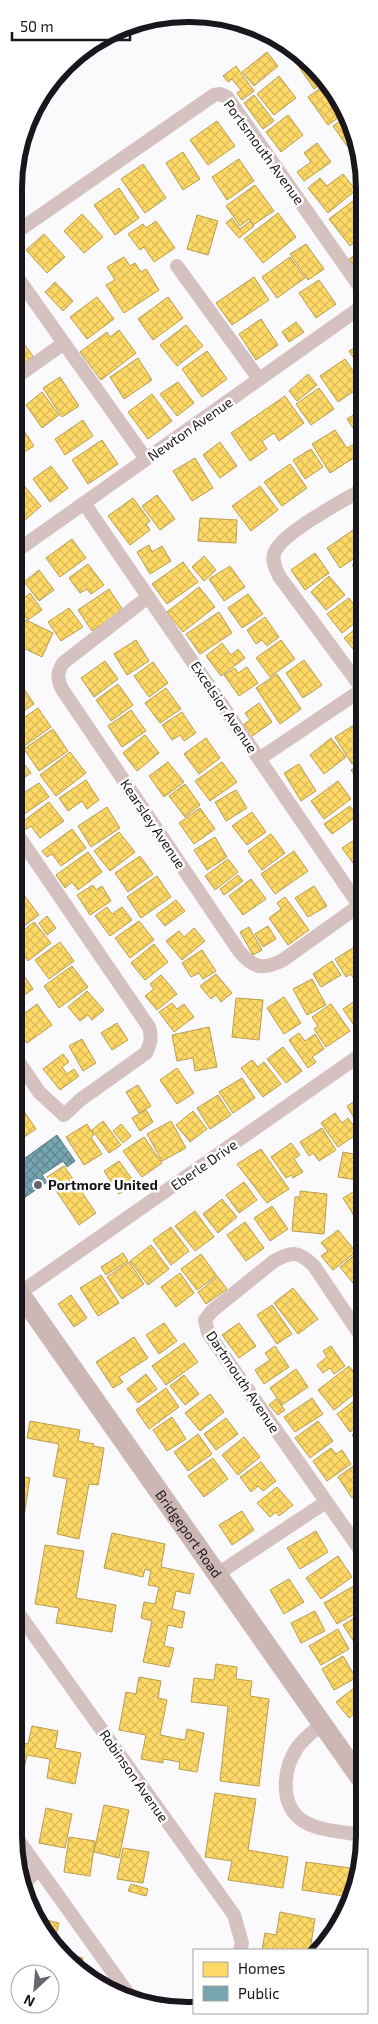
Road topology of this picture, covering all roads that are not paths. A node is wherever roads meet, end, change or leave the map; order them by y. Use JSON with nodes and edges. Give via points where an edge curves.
{"nodes":[{"id":1,"x":22,"y":228,"type":"edge"},
{"id":2,"x":177,"y":266,"type":"dead end"},
{"id":3,"x":355,"y":280,"type":"edge"},
{"id":4,"x":22,"y":284,"type":"edge"},
{"id":5,"x":355,"y":311,"type":"edge"},
{"id":6,"x":64,"y":343,"type":"junction"},
{"id":7,"x":22,"y":373,"type":"edge"},
{"id":8,"x":259,"y":379,"type":"junction"},
{"id":9,"x":146,"y":460,"type":"junction"},
{"id":10,"x":355,"y":493,"type":"edge"},
{"id":11,"x":84,"y":504,"type":"junction"},
{"id":12,"x":22,"y":547,"type":"edge"},
{"id":13,"x":148,"y":597,"type":"junction"},
{"id":14,"x":355,"y":680,"type":"edge"},
{"id":15,"x":355,"y":695,"type":"edge"},
{"id":16,"x":259,"y":759,"type":"junction"},
{"id":17,"x":22,"y":842,"type":"edge"},
{"id":18,"x":355,"y":899,"type":"edge"},
{"id":19,"x":355,"y":912,"type":"edge"},
{"id":20,"x":356,"y":1058,"type":"edge"},
{"id":21,"x":23,"y":1068,"type":"edge"},
{"id":22,"x":23,"y":1287,"type":"edge"},
{"id":23,"x":23,"y":1301,"type":"edge"},
{"id":24,"x":356,"y":1329,"type":"edge"},
{"id":25,"x":326,"y":1502,"type":"junction"},
{"id":26,"x":356,"y":1544,"type":"edge"},
{"id":27,"x":216,"y":1575,"type":"junction"},
{"id":28,"x":23,"y":1619,"type":"edge"},
{"id":29,"x":322,"y":1724,"type":"junction"},
{"id":30,"x":356,"y":1772,"type":"edge"},
{"id":31,"x":356,"y":1834,"type":"edge"},
{"id":32,"x":23,"y":1847,"type":"edge"},
{"id":33,"x":38,"y":1869,"type":"junction"},
{"id":34,"x":28,"y":1879,"type":"edge"},
{"id":35,"x":240,"y":1949,"type":"edge"},
{"id":36,"x":124,"y":1988,"type":"edge"}],
"edges":[{"from":1,"to":3,"type":"street","name":"Portsmouth Avenue","via":[[214,95],[220,94],[227,97]]},
{"from":2,"to":8,"type":"street"},
{"from":4,"to":6,"type":"street"},
{"from":5,"to":8,"type":"street","name":"Newton Avenue"},
{"from":6,"to":7,"type":"street"},
{"from":6,"to":9,"type":"street"},
{"from":8,"to":9,"type":"street","name":"Newton Avenue"},
{"from":9,"to":11,"type":"street","name":"Newton Avenue"},
{"from":10,"to":14,"type":"street","via":[[292,532],[274,554],[274,565]]},
{"from":11,"to":12,"type":"street","name":"Newton Avenue"},
{"from":11,"to":13,"type":"street","name":"Excelsior Avenue"},
{"from":13,"to":16,"type":"street","name":"Excelsior Avenue"},
{"from":13,"to":19,"type":"street","name":"Kearsley Avenue","via":[[63,663],[57,680],[247,960],[269,967]]},
{"from":15,"to":16,"type":"street"},
{"from":16,"to":18,"type":"street","name":"Excelsior Avenue"},
{"from":17,"to":21,"type":"street","via":[[149,1027],[151,1043],[146,1053],[64,1115],[39,1092]]},
{"from":20,"to":22,"type":"street","name":"Eberle Drive"},
{"from":23,"to":27,"type":"main road","name":"Bridgeport Road"},
{"from":24,"to":25,"type":"street","name":"Dartmouth Avenue","via":[[314,1266],[295,1253],[274,1261],[205,1320],[208,1333]]},
{"from":25,"to":26,"type":"street","name":"Dartmouth Avenue"},
{"from":25,"to":27,"type":"street"},
{"from":27,"to":29,"type":"main road","name":"Bridgeport Road"},
{"from":28,"to":35,"type":"street","name":"Robinson Avenue","via":[[234,1915],[242,1943]]},
{"from":29,"to":30,"type":"main road","name":"Bridgeport Road"},
{"from":29,"to":31,"type":"street","via":[[296,1750],[285,1780],[286,1796],[292,1810],[303,1821]]},
{"from":32,"to":33,"type":"street"},
{"from":33,"to":34,"type":"street"},
{"from":33,"to":36,"type":"street"}]}
